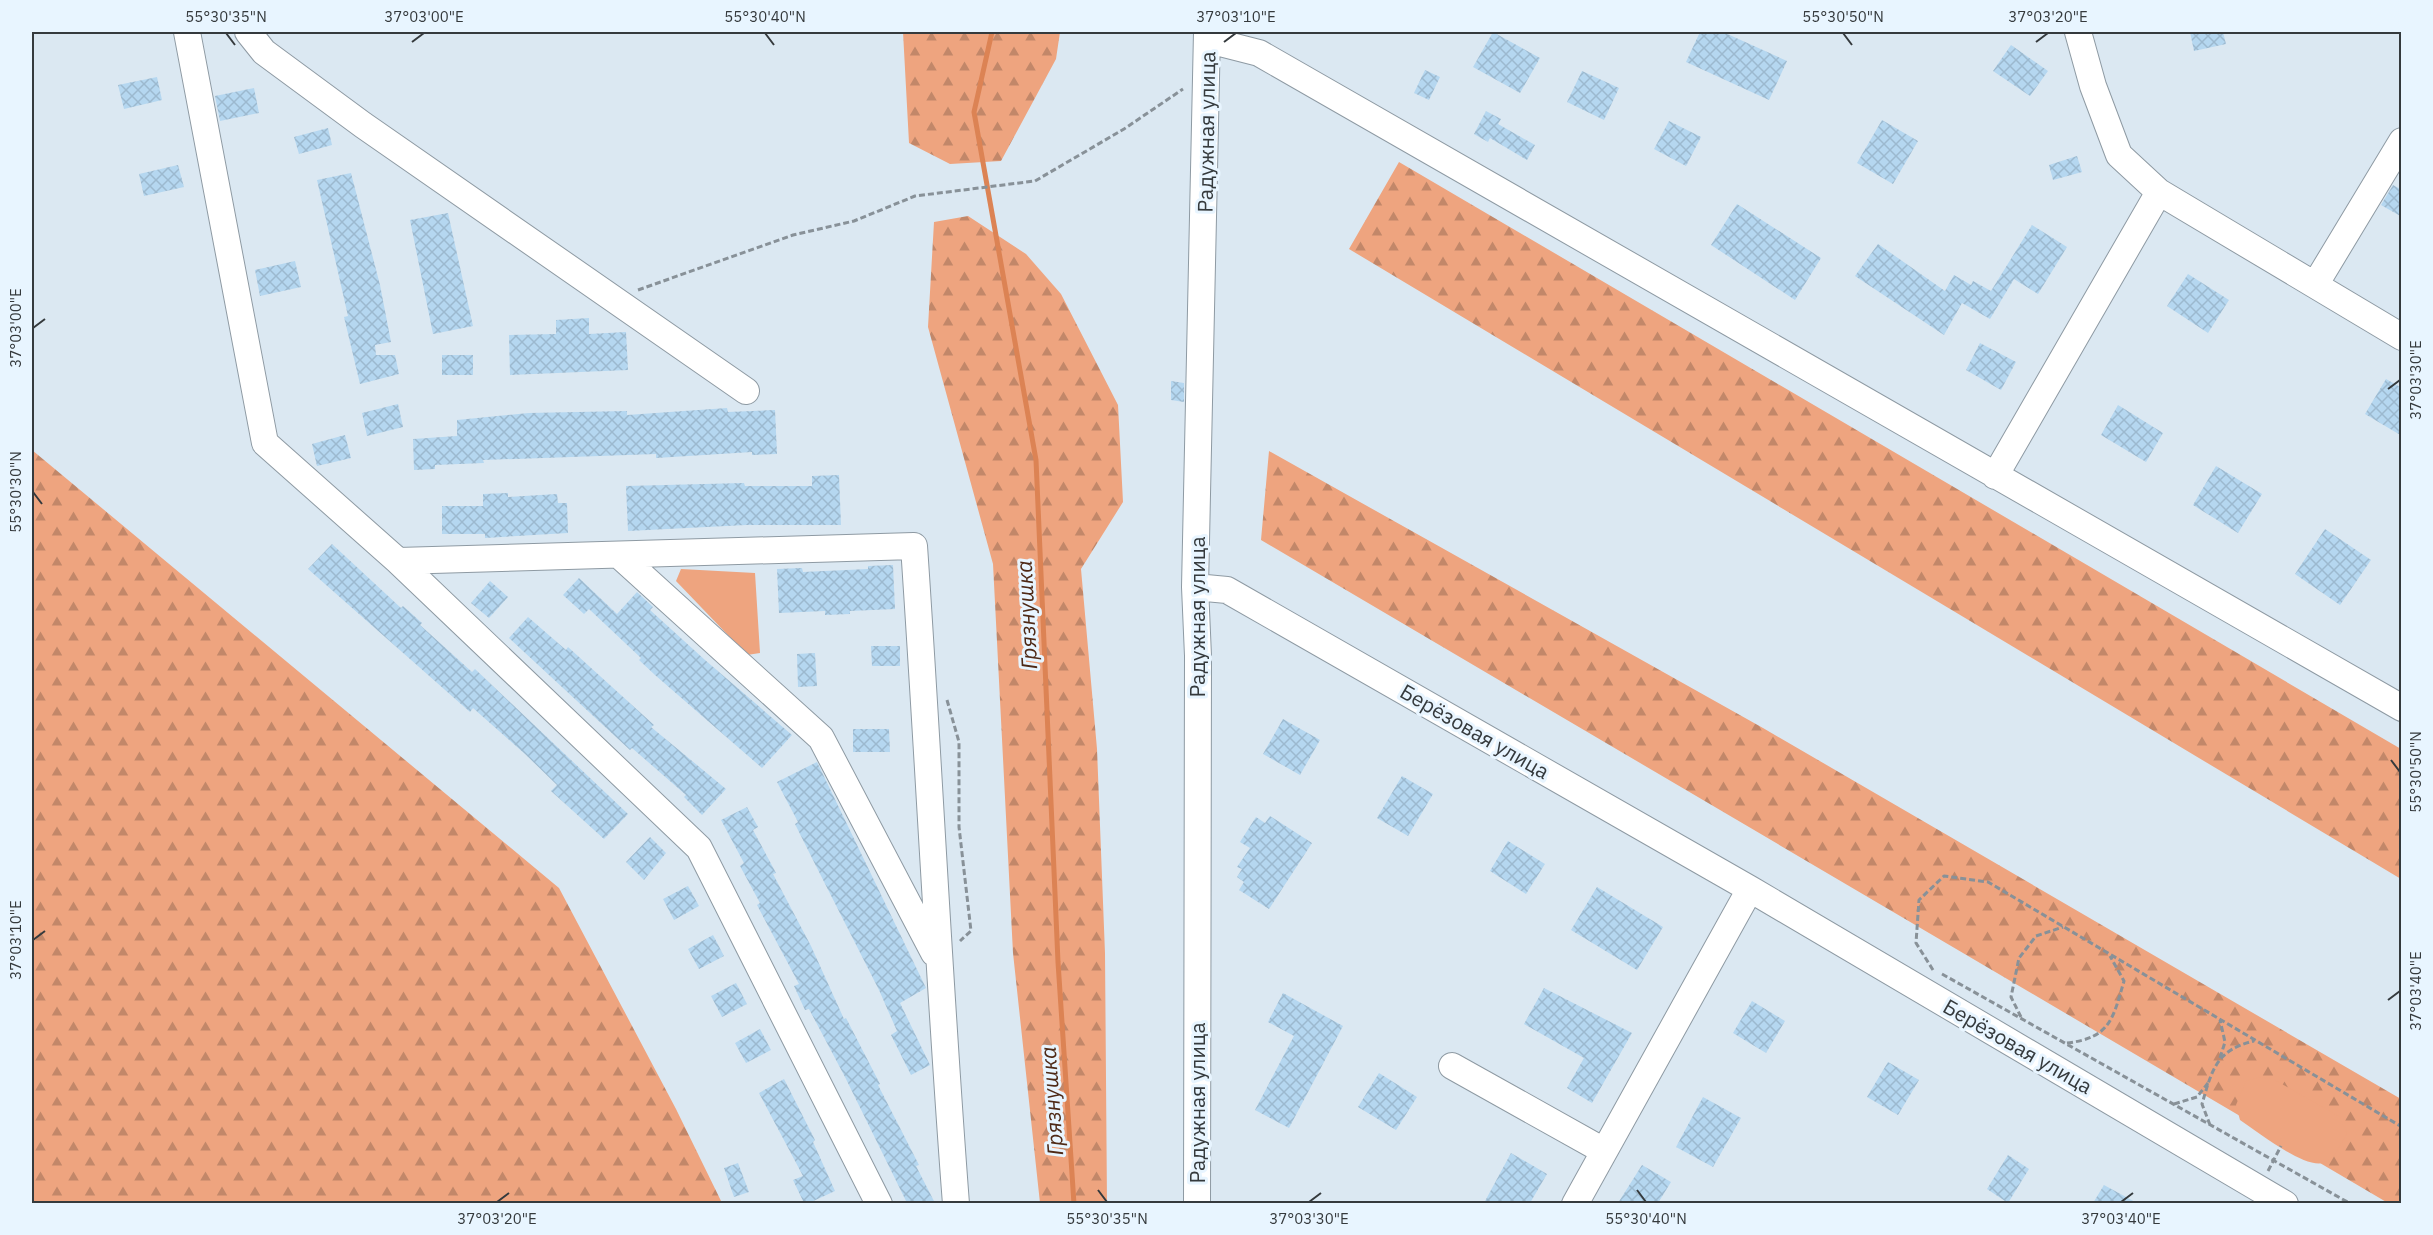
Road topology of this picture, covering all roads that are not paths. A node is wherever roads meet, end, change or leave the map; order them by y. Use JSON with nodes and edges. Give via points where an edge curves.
{"nodes":[{"id":1,"x":187,"y":32,"type":"edge"},
{"id":2,"x":248,"y":32,"type":"edge"},
{"id":3,"x":2078,"y":32,"type":"edge"},
{"id":4,"x":1208,"y":36,"type":"edge"},
{"id":5,"x":1264,"y":42,"type":"edge"},
{"id":6,"x":2402,"y":141,"type":"edge"},
{"id":7,"x":2159,"y":192,"type":"junction"},
{"id":8,"x":2315,"y":285,"type":"junction"},
{"id":9,"x":2402,"y":337,"type":"edge"},
{"id":10,"x":746,"y":391,"type":"dead end"},
{"id":11,"x":1995,"y":476,"type":"junction"},
{"id":12,"x":619,"y":555,"type":"junction"},
{"id":13,"x":398,"y":561,"type":"junction"},
{"id":14,"x":1195,"y":587,"type":"junction"},
{"id":15,"x":2402,"y":708,"type":"edge"},
{"id":16,"x":1750,"y":889,"type":"junction"},
{"id":17,"x":937,"y":956,"type":"junction"},
{"id":18,"x":1452,"y":1066,"type":"dead end"},
{"id":19,"x":1604,"y":1151,"type":"junction"},
{"id":20,"x":879,"y":1203,"type":"edge"},
{"id":21,"x":956,"y":1203,"type":"edge"},
{"id":22,"x":1197,"y":1203,"type":"edge"},
{"id":23,"x":1575,"y":1203,"type":"edge"},
{"id":24,"x":2285,"y":1203,"type":"edge"}],
"edges":[{"from":1,"to":13,"type":"street","via":[[265,443]]},
{"from":2,"to":10,"type":"street","via":[[264,52]]},
{"from":3,"to":7,"type":"street","via":[[2092,86],[2119,155]]},
{"from":4,"to":5,"type":"street"},
{"from":4,"to":14,"type":"street","name":"Радужная улица"},
{"from":5,"to":11,"type":"street"},
{"from":6,"to":8,"type":"street"},
{"from":7,"to":8,"type":"street"},
{"from":7,"to":11,"type":"street"},
{"from":8,"to":9,"type":"street"},
{"from":11,"to":15,"type":"street"},
{"from":12,"to":13,"type":"street"},
{"from":12,"to":17,"type":"street","via":[[821,738]]},
{"from":12,"to":17,"type":"street","via":[[914,546]]},
{"from":13,"to":20,"type":"street","via":[[699,848]]},
{"from":14,"to":16,"type":"street","name":"Берёзовая улица","via":[[1227,590]]},
{"from":14,"to":22,"type":"street","name":"Радужная улица"},
{"from":16,"to":19,"type":"street"},
{"from":16,"to":24,"type":"street","name":"Берёзовая улица"},
{"from":17,"to":21,"type":"street"},
{"from":18,"to":19,"type":"street"},
{"from":19,"to":23,"type":"street"}]}
